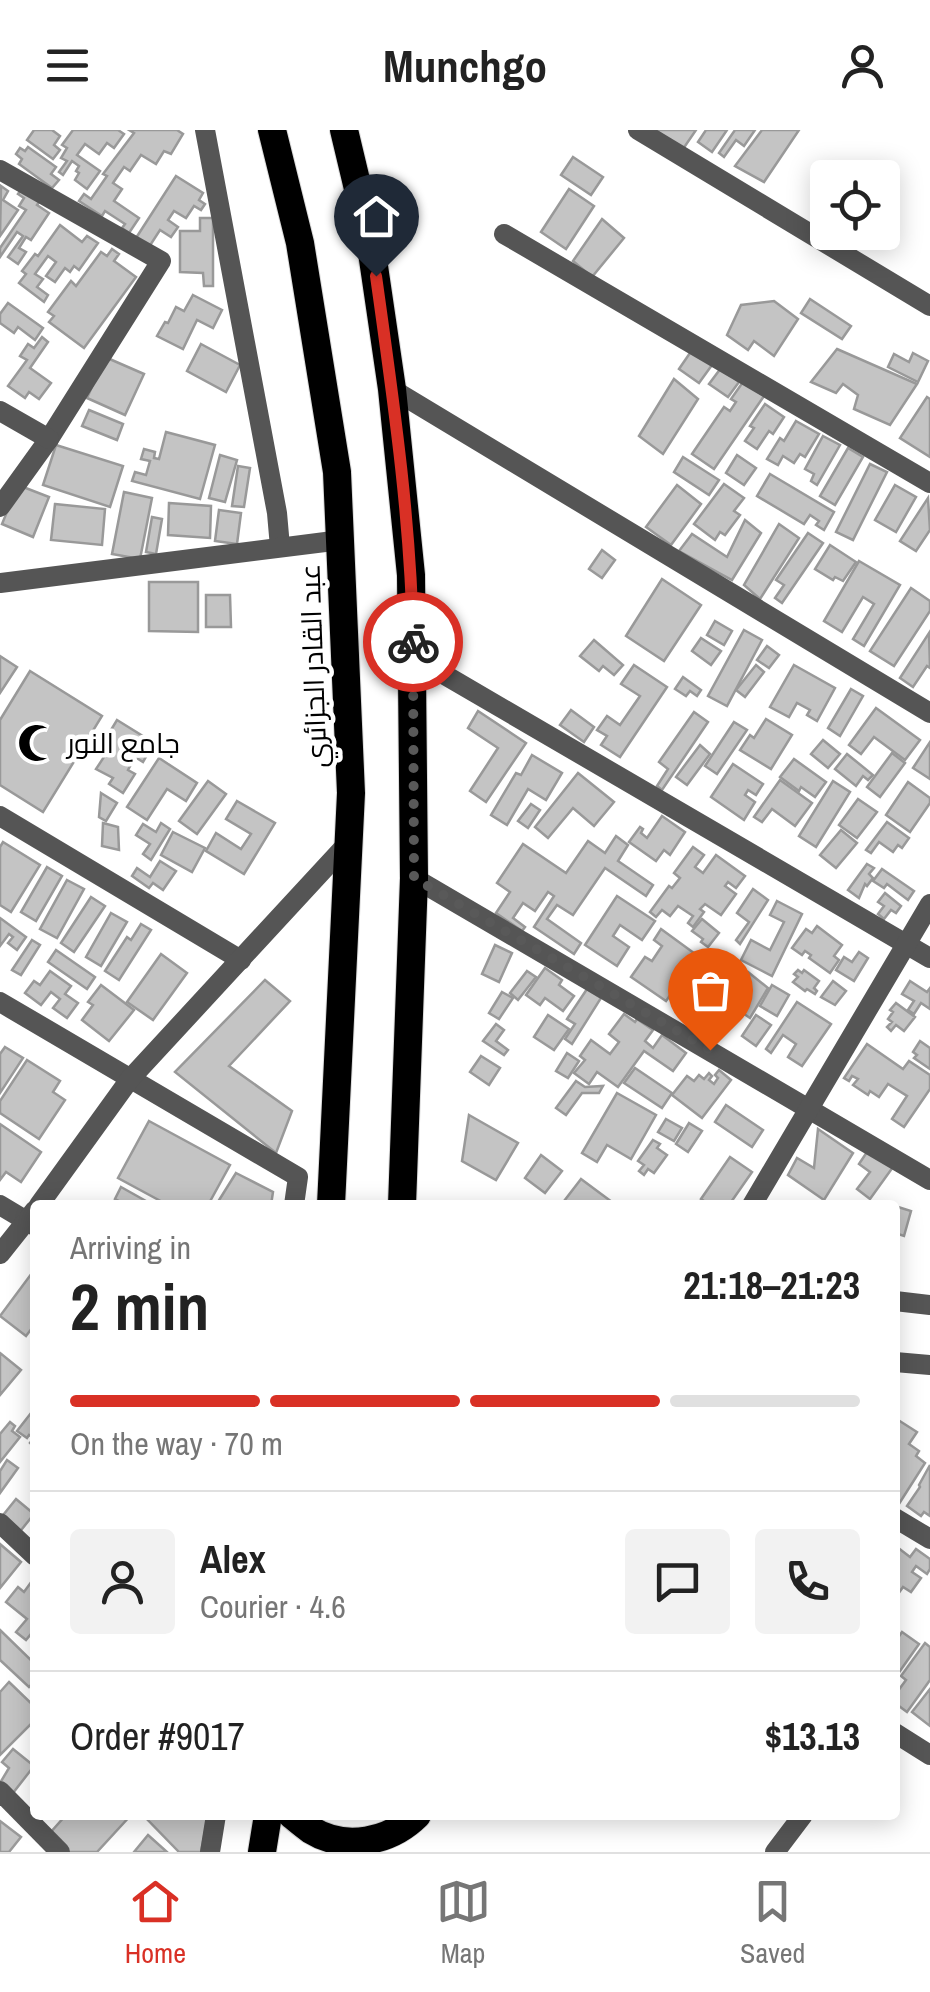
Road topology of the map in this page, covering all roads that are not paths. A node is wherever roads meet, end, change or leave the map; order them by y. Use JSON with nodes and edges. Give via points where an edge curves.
{"nodes":[{"id":1,"x":205,"y":130,"type":"edge"},
{"id":2,"x":272,"y":130,"type":"edge"},
{"id":3,"x":344,"y":130,"type":"edge"},
{"id":4,"x":638,"y":130,"type":"edge"},
{"id":5,"x":0,"y":170,"type":"edge"},
{"id":6,"x":504,"y":234,"type":"dead end"},
{"id":7,"x":930,"y":306,"type":"edge"},
{"id":8,"x":392,"y":389,"type":"junction"},
{"id":9,"x":0,"y":410,"type":"edge"},
{"id":10,"x":48,"y":439,"type":"junction"},
{"id":11,"x":930,"y":483,"type":"edge"},
{"id":12,"x":0,"y":507,"type":"edge"},
{"id":13,"x":340,"y":540,"type":"junction"},
{"id":14,"x":280,"y":548,"type":"junction"},
{"id":15,"x":0,"y":583,"type":"edge"},
{"id":16,"x":414,"y":657,"type":"junction"},
{"id":17,"x":930,"y":713,"type":"edge"},
{"id":18,"x":0,"y":816,"type":"edge"},
{"id":19,"x":348,"y":843,"type":"junction"},
{"id":20,"x":414,"y":878,"type":"junction"},
{"id":21,"x":930,"y":904,"type":"edge"},
{"id":22,"x":906,"y":944,"type":"junction"},
{"id":23,"x":930,"y":958,"type":"edge"},
{"id":24,"x":241,"y":960,"type":"junction"},
{"id":25,"x":0,"y":1002,"type":"edge"},
{"id":26,"x":130,"y":1079,"type":"junction"},
{"id":27,"x":810,"y":1108,"type":"junction"},
{"id":28,"x":930,"y":1180,"type":"edge"},
{"id":29,"x":45,"y":1200,"type":"edge"},
{"id":30,"x":295,"y":1200,"type":"edge"},
{"id":31,"x":331,"y":1200,"type":"edge"},
{"id":32,"x":402,"y":1200,"type":"edge"},
{"id":33,"x":755,"y":1200,"type":"edge"},
{"id":34,"x":0,"y":1206,"type":"edge"},
{"id":35,"x":30,"y":1215,"type":"edge"},
{"id":36,"x":30,"y":1220,"type":"edge"},
{"id":37,"x":0,"y":1254,"type":"edge"},
{"id":38,"x":900,"y":1302,"type":"edge"},
{"id":39,"x":930,"y":1305,"type":"edge"},
{"id":40,"x":900,"y":1362,"type":"edge"},
{"id":41,"x":930,"y":1365,"type":"edge"},
{"id":42,"x":900,"y":1521,"type":"edge"},
{"id":43,"x":0,"y":1522,"type":"edge"},
{"id":44,"x":930,"y":1539,"type":"edge"},
{"id":45,"x":30,"y":1551,"type":"edge"},
{"id":46,"x":900,"y":1737,"type":"edge"},
{"id":47,"x":930,"y":1755,"type":"edge"},
{"id":48,"x":0,"y":1791,"type":"edge"},
{"id":49,"x":215,"y":1820,"type":"edge"},
{"id":50,"x":267,"y":1820,"type":"edge"},
{"id":51,"x":298,"y":1820,"type":"edge"},
{"id":52,"x":414,"y":1820,"type":"edge"},
{"id":53,"x":419,"y":1820,"type":"edge"},
{"id":54,"x":799,"y":1820,"type":"edge"},
{"id":55,"x":60,"y":1852,"type":"edge"},
{"id":56,"x":210,"y":1852,"type":"edge"},
{"id":57,"x":262,"y":1852,"type":"edge"},
{"id":58,"x":409,"y":1852,"type":"edge"},
{"id":59,"x":775,"y":1852,"type":"edge"}],
"edges":[{"from":1,"to":14,"type":"street"},
{"from":2,"to":13,"type":"highway","name":"عبد القادر الجزائري","via":[[300,244],[337,472]]},
{"from":3,"to":8,"type":"highway","via":[[370,239]]},
{"from":4,"to":7,"type":"street"},
{"from":5,"to":10,"type":"street","via":[[160,261]]},
{"from":6,"to":11,"type":"street"},
{"from":8,"to":16,"type":"highway"},
{"from":8,"to":17,"type":"street"},
{"from":9,"to":10,"type":"street"},
{"from":10,"to":12,"type":"street"},
{"from":13,"to":14,"type":"street"},
{"from":13,"to":19,"type":"highway","name":"عبد القادر الجزائري"},
{"from":14,"to":15,"type":"street"},
{"from":16,"to":20,"type":"highway"},
{"from":16,"to":22,"type":"street"},
{"from":18,"to":24,"type":"street"},
{"from":19,"to":24,"type":"street"},
{"from":19,"to":31,"type":"highway","name":"عبد القادر الجزائري"},
{"from":20,"to":27,"type":"street"},
{"from":20,"to":32,"type":"highway"},
{"from":21,"to":22,"type":"street"},
{"from":22,"to":23,"type":"street"},
{"from":22,"to":27,"type":"street"},
{"from":24,"to":26,"type":"street"},
{"from":25,"to":26,"type":"street"},
{"from":26,"to":29,"type":"street"},
{"from":26,"to":30,"type":"street","via":[[298,1178]]},
{"from":27,"to":28,"type":"street"},
{"from":27,"to":33,"type":"street"},
{"from":34,"to":35,"type":"street"},
{"from":36,"to":37,"type":"street"},
{"from":38,"to":39,"type":"street"},
{"from":40,"to":41,"type":"street"},
{"from":42,"to":44,"type":"street"},
{"from":43,"to":45,"type":"street"},
{"from":46,"to":47,"type":"street"},
{"from":48,"to":55,"type":"street"},
{"from":49,"to":56,"type":"street"},
{"from":50,"to":57,"type":"highway"},
{"from":51,"to":52,"type":"highway","via":[[344,1842],[377,1839]]},
{"from":53,"to":58,"type":"highway"},
{"from":54,"to":59,"type":"street"}]}
